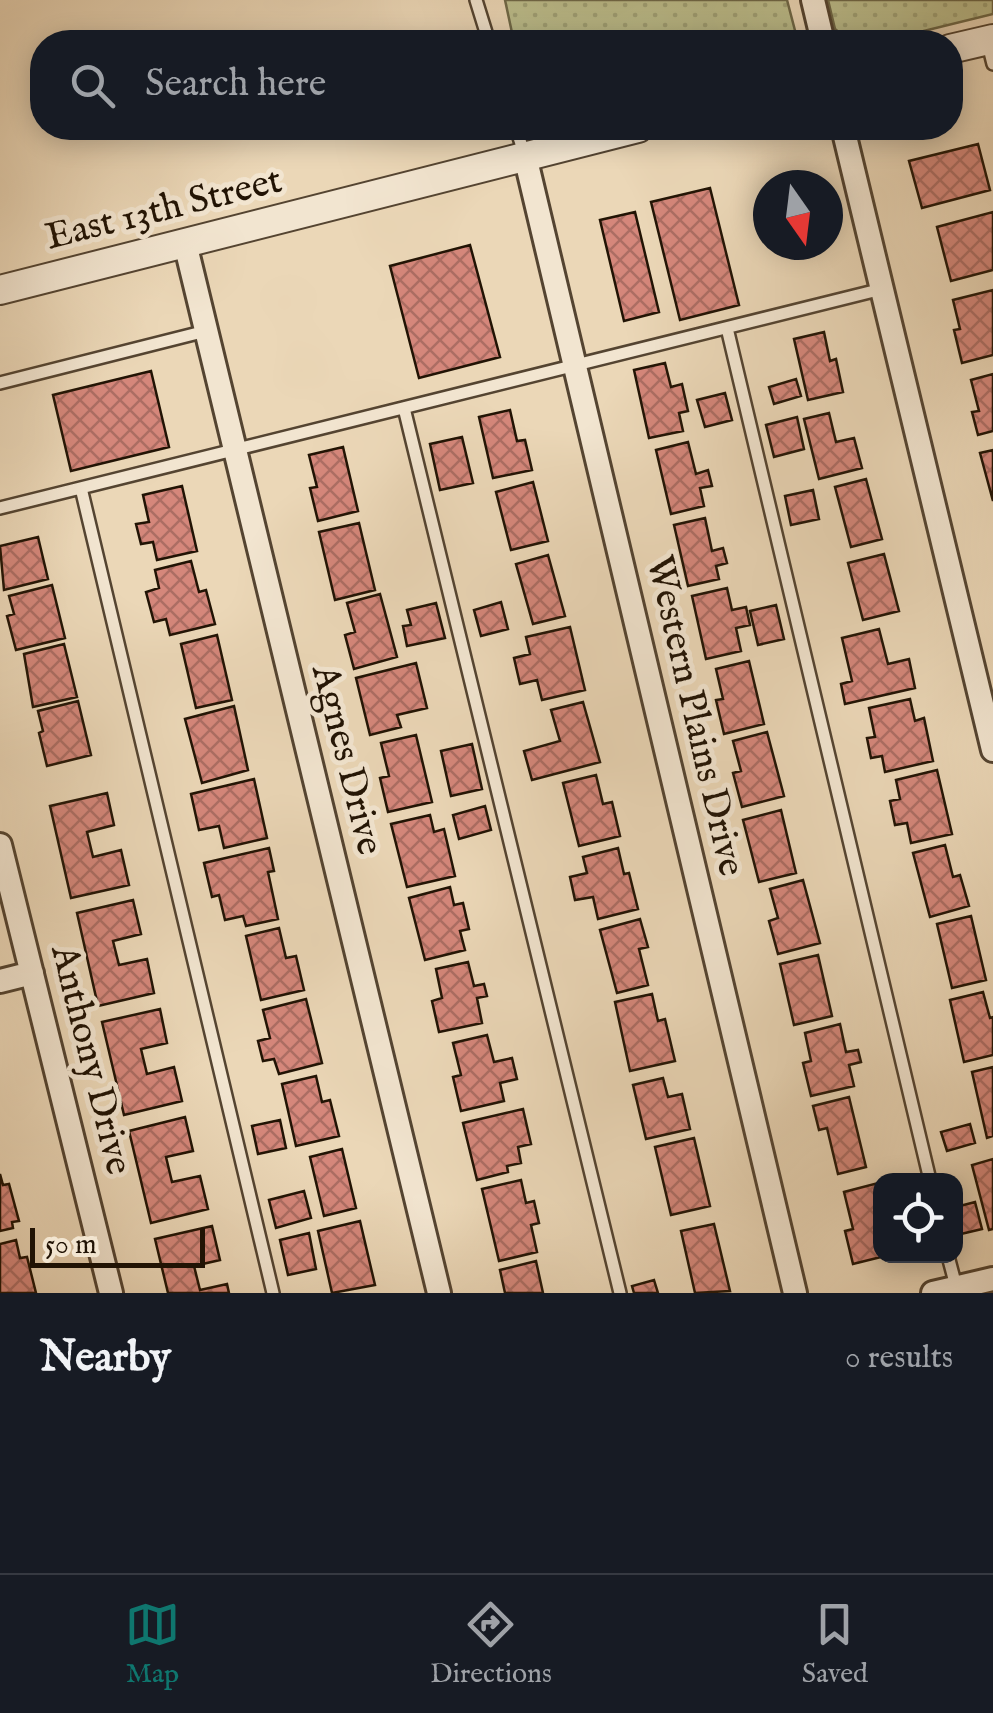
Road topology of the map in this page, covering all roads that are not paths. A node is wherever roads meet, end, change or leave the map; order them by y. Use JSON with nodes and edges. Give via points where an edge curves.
{"nodes":[{"id":1,"x":476,"y":0,"type":"edge"},
{"id":2,"x":812,"y":0,"type":"edge"},
{"id":3,"x":485,"y":30,"type":"edge"},
{"id":4,"x":820,"y":30,"type":"edge"},
{"id":5,"x":991,"y":48,"type":"edge"},
{"id":6,"x":963,"y":49,"type":"edge"},
{"id":7,"x":520,"y":140,"type":"edge"},
{"id":8,"x":590,"y":140,"type":"edge"},
{"id":9,"x":846,"y":140,"type":"edge"},
{"id":10,"x":525,"y":156,"type":"junction"},
{"id":11,"x":184,"y":243,"type":"junction"},
{"id":12,"x":882,"y":289,"type":"junction"},
{"id":13,"x":0,"y":290,"type":"edge"},
{"id":14,"x":727,"y":328,"type":"junction"},
{"id":15,"x":206,"y":331,"type":"junction"},
{"id":16,"x":574,"y":366,"type":"junction"},
{"id":17,"x":0,"y":382,"type":"edge"},
{"id":18,"x":404,"y":408,"type":"junction"},
{"id":19,"x":234,"y":450,"type":"junction"},
{"id":20,"x":81,"y":488,"type":"junction"},
{"id":21,"x":0,"y":508,"type":"edge"},
{"id":22,"x":993,"y":750,"type":"edge"},
{"id":23,"x":0,"y":845,"type":"edge"},
{"id":24,"x":32,"y":974,"type":"junction"},
{"id":25,"x":0,"y":981,"type":"edge"},
{"id":26,"x":928,"y":1173,"type":"edge"},
{"id":27,"x":948,"y":1263,"type":"edge"},
{"id":28,"x":993,"y":1278,"type":"edge"},
{"id":29,"x":949,"y":1291,"type":"edge"},
{"id":30,"x":111,"y":1293,"type":"edge"},
{"id":31,"x":273,"y":1293,"type":"edge"},
{"id":32,"x":439,"y":1293,"type":"edge"},
{"id":33,"x":620,"y":1293,"type":"edge"},
{"id":34,"x":795,"y":1293,"type":"edge"}],
"edges":[{"from":1,"to":3,"type":"lane"},
{"from":2,"to":4,"type":"street"},
{"from":5,"to":6,"type":"street"},
{"from":7,"to":10,"type":"lane"},
{"from":8,"to":10,"type":"street","name":"East 13th Street"},
{"from":9,"to":12,"type":"street"},
{"from":10,"to":11,"type":"street","name":"East 13th Street"},
{"from":10,"to":16,"type":"street","name":"Western Plains Drive"},
{"from":11,"to":13,"type":"street","name":"East 13th Street"},
{"from":11,"to":15,"type":"street","name":"Agnes Drive"},
{"from":12,"to":14,"type":"lane"},
{"from":12,"to":22,"type":"street"},
{"from":14,"to":16,"type":"lane"},
{"from":14,"to":26,"type":"lane"},
{"from":15,"to":17,"type":"lane"},
{"from":15,"to":19,"type":"street","name":"Agnes Drive"},
{"from":16,"to":18,"type":"lane"},
{"from":16,"to":34,"type":"street","name":"Western Plains Drive"},
{"from":18,"to":19,"type":"lane"},
{"from":18,"to":33,"type":"lane"},
{"from":19,"to":20,"type":"lane"},
{"from":19,"to":32,"type":"street","name":"Agnes Drive"},
{"from":20,"to":21,"type":"lane"},
{"from":20,"to":31,"type":"lane"},
{"from":23,"to":24,"type":"street","name":"Anthony Drive"},
{"from":24,"to":25,"type":"street"},
{"from":24,"to":30,"type":"street","name":"Anthony Drive"},
{"from":27,"to":29,"type":"lane"},
{"from":28,"to":29,"type":"street"}]}
